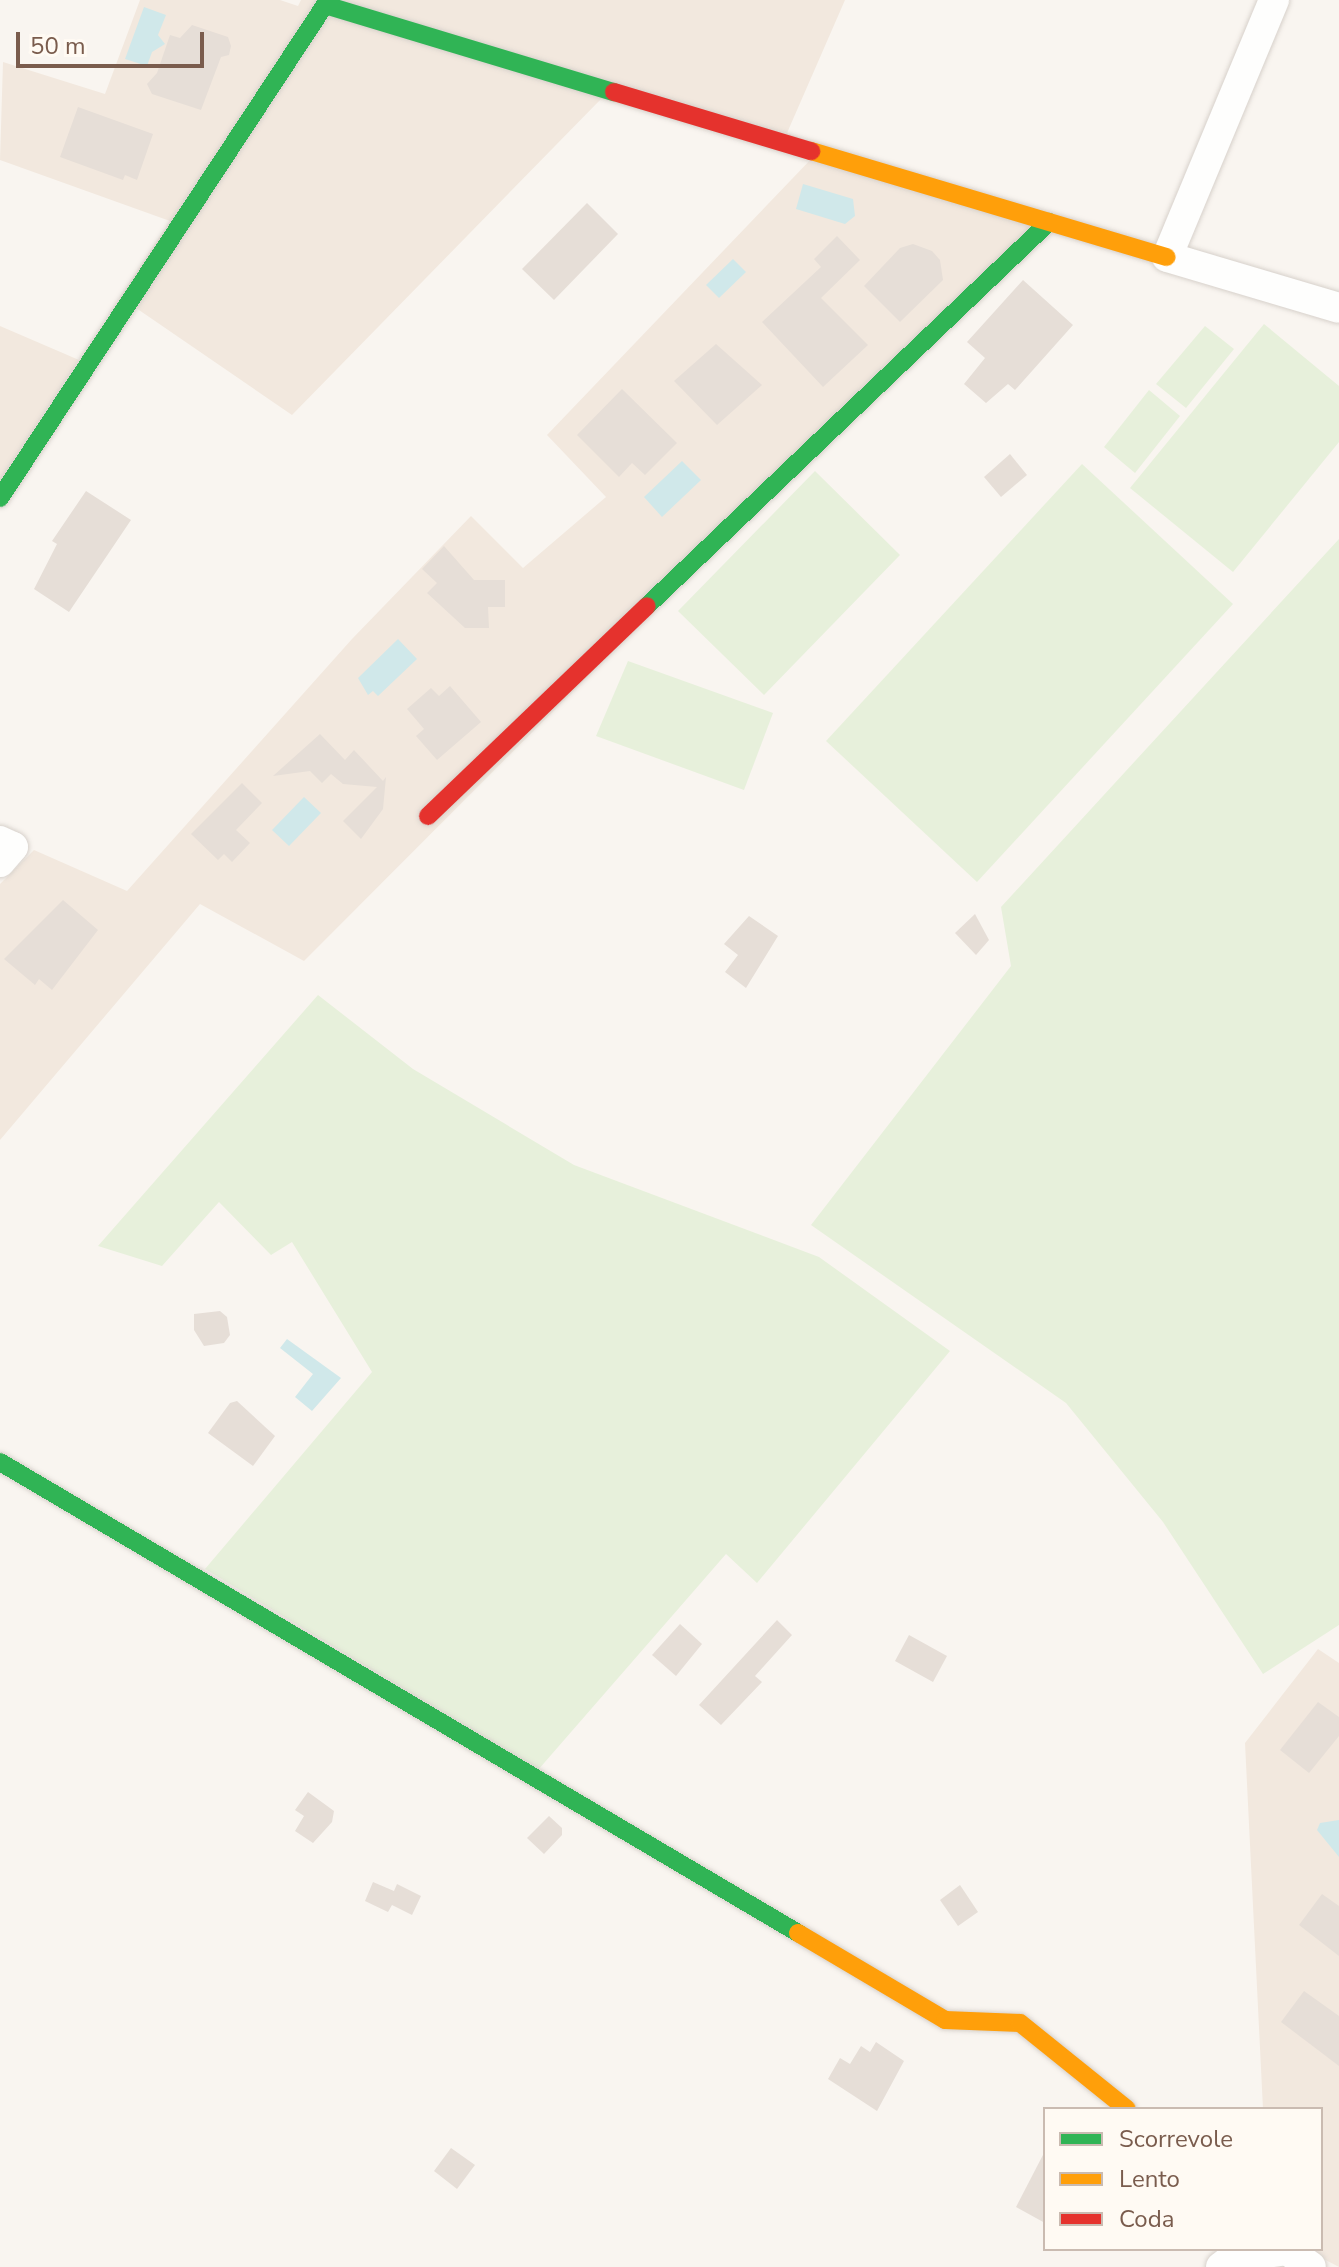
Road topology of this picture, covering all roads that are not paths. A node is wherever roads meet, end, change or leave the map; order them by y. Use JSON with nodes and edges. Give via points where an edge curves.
{"nodes":[{"id":1,"x":1274,"y":0,"type":"edge"},
{"id":2,"x":1049,"y":222,"type":"junction"},
{"id":3,"x":1167,"y":257,"type":"junction"},
{"id":4,"x":1339,"y":308,"type":"edge"},
{"id":5,"x":0,"y":498,"type":"edge"},
{"id":6,"x":428,"y":816,"type":"dead end"},
{"id":7,"x":0,"y":841,"type":"edge"},
{"id":8,"x":0,"y":862,"type":"edge"},
{"id":9,"x":0,"y":1462,"type":"edge"},
{"id":10,"x":1125,"y":2107,"type":"edge"},
{"id":11,"x":1295,"y":2255,"type":"edge"},
{"id":12,"x":1221,"y":2267,"type":"edge"}],
"edges":[{"from":1,"to":3,"type":"street"},
{"from":2,"to":3,"type":"street"},
{"from":2,"to":5,"type":"street","via":[[325,5]]},
{"from":2,"to":6,"type":"street"},
{"from":3,"to":4,"type":"street"},
{"from":7,"to":8,"type":"street","via":[[13,847]]},
{"from":9,"to":10,"type":"street","via":[[945,2020],[1020,2023]]},
{"from":11,"to":12,"type":"street","via":[[1233,2258]]}]}
